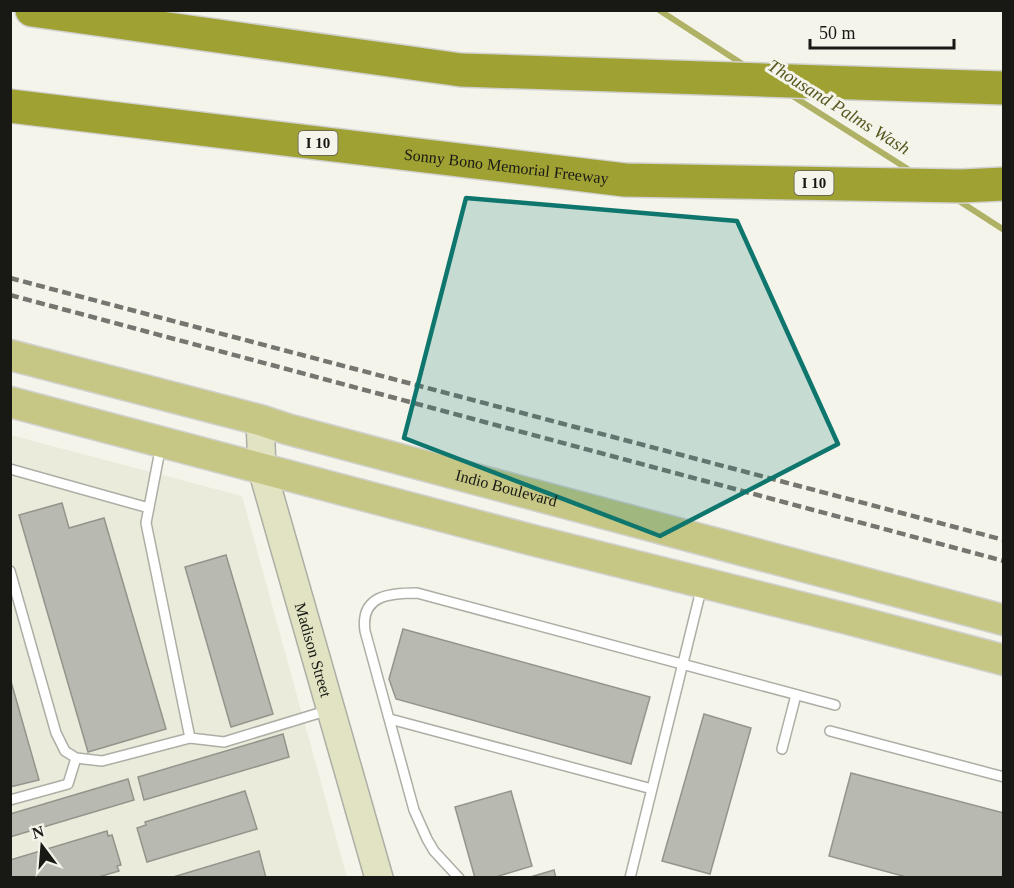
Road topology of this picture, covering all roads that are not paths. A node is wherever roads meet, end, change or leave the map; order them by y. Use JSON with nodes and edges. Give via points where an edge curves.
{"nodes":[{"id":1,"x":32,"y":10,"type":"edge"},
{"id":2,"x":1004,"y":88,"type":"edge"},
{"id":3,"x":10,"y":106,"type":"edge"},
{"id":4,"x":1004,"y":184,"type":"edge"},
{"id":5,"x":10,"y":355,"type":"edge"},
{"id":6,"x":10,"y":402,"type":"edge"},
{"id":7,"x":260,"y":420,"type":"junction"},
{"id":8,"x":161,"y":443,"type":"junction"},
{"id":9,"x":10,"y":469,"type":"edge"},
{"id":10,"x":262,"y":470,"type":"junction"},
{"id":11,"x":149,"y":508,"type":"junction"},
{"id":12,"x":10,"y":571,"type":"edge"},
{"id":13,"x":703,"y":583,"type":"junction"},
{"id":14,"x":848,"y":619,"type":"junction"},
{"id":15,"x":1004,"y":620,"type":"edge"},
{"id":16,"x":1004,"y":637,"type":"edge"},
{"id":17,"x":1004,"y":660,"type":"edge"},
{"id":18,"x":682,"y":666,"type":"junction"},
{"id":19,"x":795,"y":695,"type":"junction"},
{"id":20,"x":835,"y":705,"type":"dead end"},
{"id":21,"x":331,"y":710,"type":"junction"},
{"id":22,"x":390,"y":719,"type":"junction"},
{"id":23,"x":830,"y":730,"type":"dead end"},
{"id":24,"x":190,"y":738,"type":"junction"},
{"id":25,"x":782,"y":748,"type":"dead end"},
{"id":26,"x":76,"y":758,"type":"junction"},
{"id":27,"x":1004,"y":777,"type":"edge"},
{"id":28,"x":652,"y":789,"type":"junction"},
{"id":29,"x":10,"y":800,"type":"edge"},
{"id":30,"x":379,"y":878,"type":"edge"},
{"id":31,"x":459,"y":878,"type":"edge"},
{"id":32,"x":630,"y":878,"type":"edge"}],
"edges":[{"from":1,"to":2,"type":"highway","via":[[461,70]]},
{"from":3,"to":4,"type":"highway","name":"Sonny Bono Memorial Freeway","number":"I 10","via":[[625,180]]},
{"from":5,"to":7,"type":"main road","name":"Indio Boulevard"},
{"from":6,"to":8,"type":"main road"},
{"from":7,"to":10,"type":"main road","name":"Madison Street"},
{"from":7,"to":15,"type":"main road","name":"Indio Boulevard"},
{"from":8,"to":10,"type":"main road"},
{"from":8,"to":11,"type":"lane"},
{"from":9,"to":11,"type":"lane"},
{"from":10,"to":13,"type":"main road"},
{"from":10,"to":21,"type":"main road","name":"Madison Street"},
{"from":11,"to":24,"type":"lane","via":[[146,523]]},
{"from":12,"to":26,"type":"lane","via":[[56,733],[65,751]]},
{"from":13,"to":14,"type":"main road"},
{"from":13,"to":18,"type":"lane"},
{"from":14,"to":16,"type":"main road","via":[[853,605],[870,602]]},
{"from":14,"to":17,"type":"main road"},
{"from":18,"to":19,"type":"lane"},
{"from":18,"to":22,"type":"lane","via":[[417,593],[392,594],[372,602],[364,621]]},
{"from":18,"to":28,"type":"lane"},
{"from":19,"to":20,"type":"lane"},
{"from":19,"to":25,"type":"lane"},
{"from":21,"to":24,"type":"lane","via":[[224,742]]},
{"from":21,"to":30,"type":"main road","name":"Madison Street"},
{"from":22,"to":28,"type":"lane"},
{"from":22,"to":31,"type":"lane","via":[[414,810],[427,840]]},
{"from":23,"to":27,"type":"lane"},
{"from":24,"to":26,"type":"lane","via":[[102,761]]},
{"from":26,"to":29,"type":"lane","via":[[68,784]]},
{"from":28,"to":32,"type":"lane"}]}
